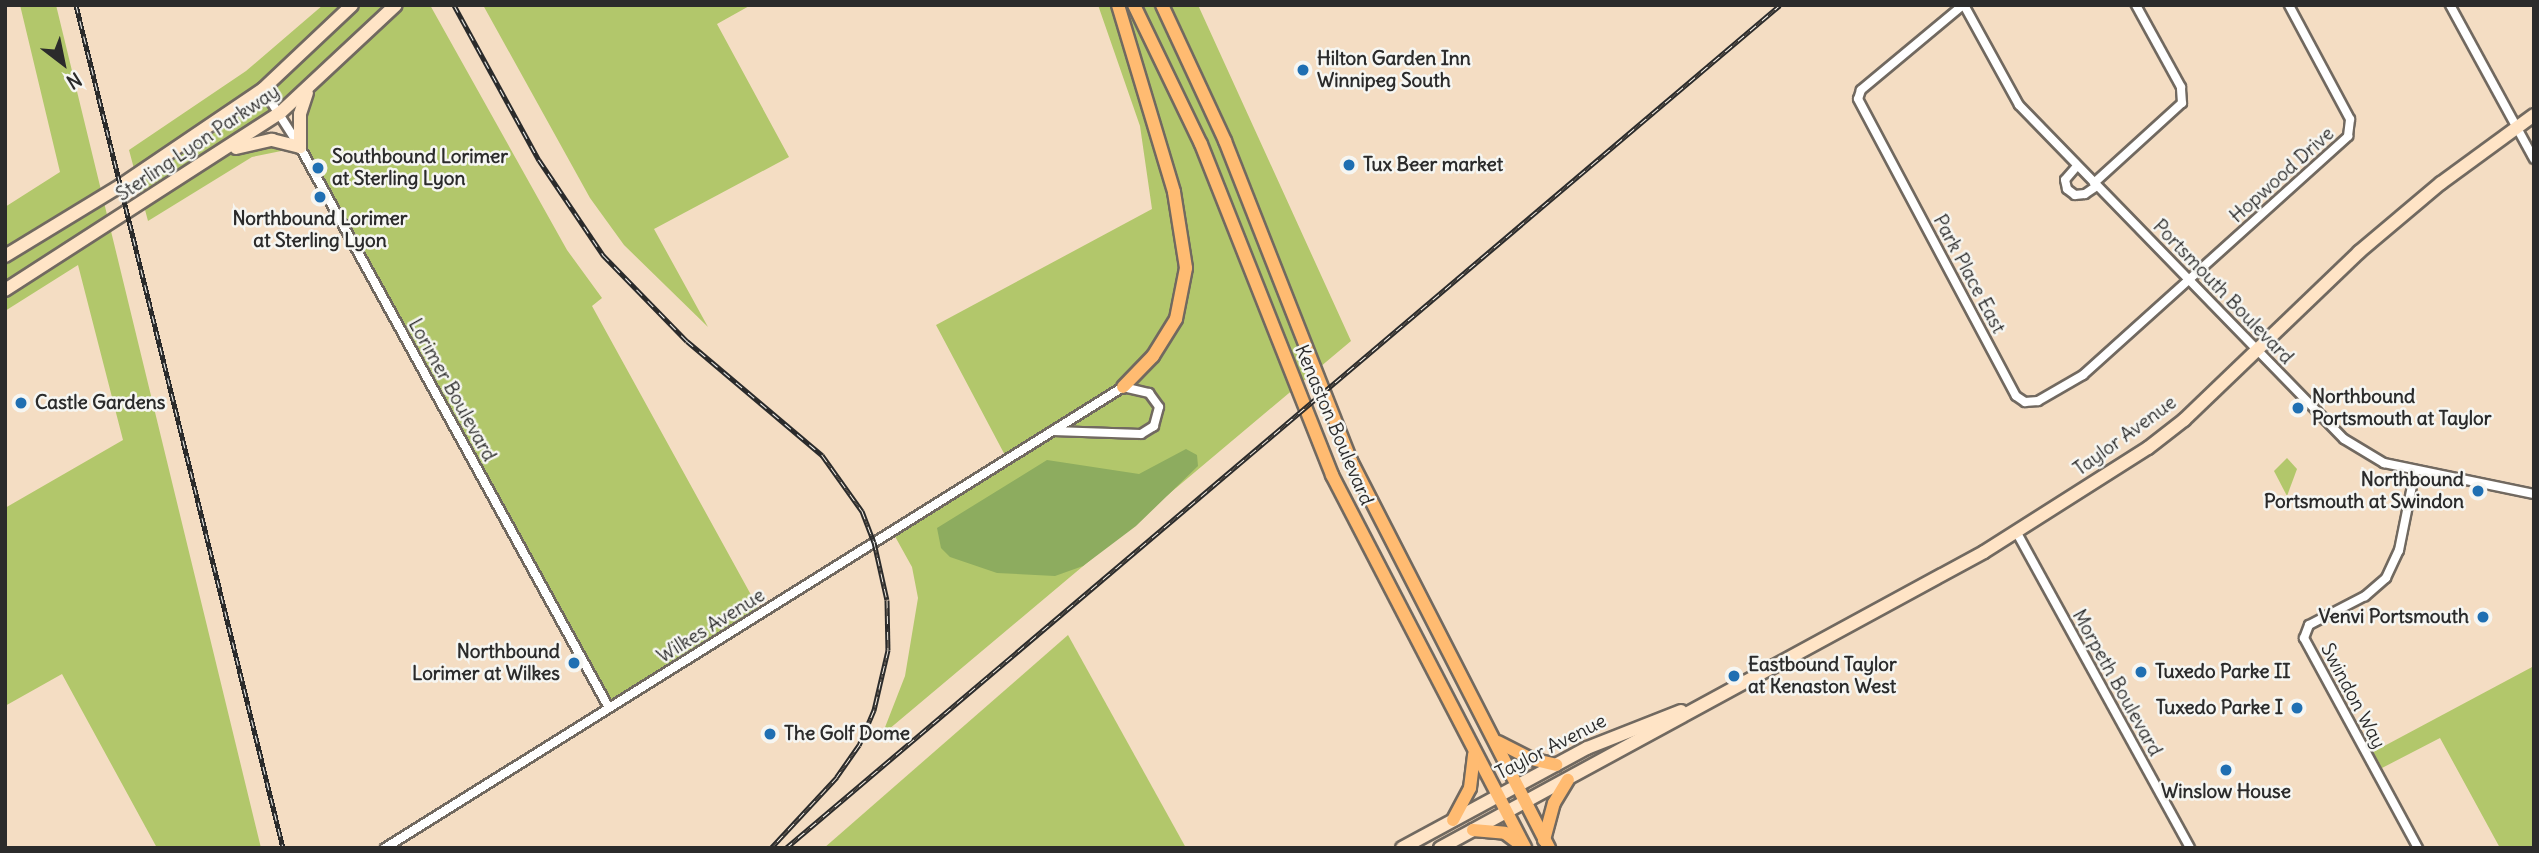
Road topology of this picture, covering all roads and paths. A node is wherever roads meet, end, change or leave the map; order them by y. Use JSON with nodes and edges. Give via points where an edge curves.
{"nodes":[{"id":1,"x":352,"y":5,"type":"edge"},
{"id":2,"x":396,"y":5,"type":"edge"},
{"id":3,"x":1118,"y":5,"type":"edge"},
{"id":4,"x":1134,"y":5,"type":"edge"},
{"id":5,"x":1162,"y":5,"type":"edge"},
{"id":6,"x":1963,"y":5,"type":"edge"},
{"id":7,"x":2136,"y":5,"type":"edge"},
{"id":8,"x":2288,"y":5,"type":"edge"},
{"id":9,"x":2450,"y":5,"type":"edge"},
{"id":10,"x":309,"y":88,"type":"junction"},
{"id":11,"x":263,"y":89,"type":"junction"},
{"id":12,"x":280,"y":113,"type":"junction"},
{"id":13,"x":2534,"y":115,"type":"edge"},
{"id":14,"x":2516,"y":127,"type":"junction"},
{"id":15,"x":300,"y":147,"type":"junction"},
{"id":16,"x":222,"y":152,"type":"junction"},
{"id":17,"x":2534,"y":159,"type":"edge"},
{"id":18,"x":2077,"y":166,"type":"junction"},
{"id":19,"x":2095,"y":185,"type":"junction"},
{"id":20,"x":5,"y":256,"type":"edge"},
{"id":21,"x":2190,"y":279,"type":"junction"},
{"id":22,"x":5,"y":290,"type":"edge"},
{"id":23,"x":2258,"y":348,"type":"junction"},
{"id":24,"x":1123,"y":387,"type":"junction"},
{"id":25,"x":1053,"y":431,"type":"junction"},
{"id":26,"x":2415,"y":471,"type":"junction"},
{"id":27,"x":2534,"y":494,"type":"edge"},
{"id":28,"x":2017,"y":533,"type":"junction"},
{"id":29,"x":1724,"y":695,"type":"junction"},
{"id":30,"x":609,"y":708,"type":"junction"},
{"id":31,"x":1497,"y":742,"type":"junction"},
{"id":32,"x":1474,"y":751,"type":"junction"},
{"id":33,"x":1556,"y":765,"type":"junction"},
{"id":34,"x":1568,"y":780,"type":"junction"},
{"id":35,"x":1518,"y":785,"type":"junction"},
{"id":36,"x":1498,"y":796,"type":"junction"},
{"id":37,"x":1526,"y":801,"type":"junction"},
{"id":38,"x":1506,"y":811,"type":"junction"},
{"id":39,"x":1453,"y":820,"type":"junction"},
{"id":40,"x":1473,"y":830,"type":"junction"},
{"id":41,"x":1547,"y":844,"type":"edge"},
{"id":42,"x":386,"y":848,"type":"edge"},
{"id":43,"x":1402,"y":848,"type":"edge"},
{"id":44,"x":1440,"y":848,"type":"edge"},
{"id":45,"x":1525,"y":848,"type":"edge"},
{"id":46,"x":2190,"y":848,"type":"edge"},
{"id":47,"x":2418,"y":848,"type":"edge"}],
"edges":[{"from":1,"to":11,"type":"street","name":"Sterling Lyon Parkway"},
{"from":2,"to":10,"type":"street","name":"Sterling Lyon Parkway"},
{"from":3,"to":24,"type":"main road","via":[[1174,192],[1186,268],[1175,319],[1153,356]]},
{"from":4,"to":32,"type":"main road","name":"Kenaston Boulevard","via":[[1201,144],[1327,463]]},
{"from":5,"to":31,"type":"main road","name":"Kenaston Boulevard","via":[[1225,141],[1351,461]]},
{"from":6,"to":18,"type":"street","name":"Portsmouth Boulevard","via":[[2019,105]]},
{"from":6,"to":21,"type":"street","name":"Park Place East","via":[[1861,90],[1858,99],[2016,396],[2025,402],[2038,401],[2083,375]]},
{"from":7,"to":19,"type":"street","via":[[2181,87],[2182,103]]},
{"from":8,"to":21,"type":"street","name":"Hopwood Drive","via":[[2352,127],[2348,136]]},
{"from":9,"to":14,"type":"street"},
{"from":10,"to":12,"type":"street","name":"Sterling Lyon Parkway"},
{"from":10,"to":15,"type":"street","via":[[302,103]]},
{"from":11,"to":12,"type":"street","name":"Lorimer Boulevard"},
{"from":11,"to":20,"type":"street","name":"Sterling Lyon Parkway","via":[[120,186]]},
{"from":12,"to":15,"type":"street","name":"Lorimer Boulevard"},
{"from":12,"to":16,"type":"street","name":"Sterling Lyon Parkway"},
{"from":13,"to":14,"type":"street","name":"Taylor Avenue"},
{"from":14,"to":17,"type":"street"},
{"from":14,"to":23,"type":"street","name":"Taylor Avenue","via":[[2370,244]]},
{"from":15,"to":16,"type":"street","via":[[272,140]]},
{"from":15,"to":30,"type":"street","name":"Lorimer Boulevard"},
{"from":16,"to":22,"type":"street","name":"Sterling Lyon Parkway"},
{"from":18,"to":19,"type":"street","name":"Portsmouth Boulevard"},
{"from":18,"to":19,"type":"street","via":[[2065,180],[2067,188],[2075,195],[2085,194]]},
{"from":19,"to":21,"type":"street","name":"Portsmouth Boulevard"},
{"from":21,"to":23,"type":"street","name":"Portsmouth Boulevard"},
{"from":23,"to":26,"type":"street","name":"Portsmouth Boulevard","via":[[2349,444],[2372,459]]},
{"from":23,"to":28,"type":"street","name":"Taylor Avenue","via":[[2185,420]]},
{"from":24,"to":25,"type":"street","name":"Wilkes Avenue"},
{"from":24,"to":25,"type":"street","via":[[1144,390],[1155,399],[1158,420],[1149,430]]},
{"from":25,"to":30,"type":"street","name":"Wilkes Avenue"},
{"from":26,"to":27,"type":"street","name":"Portsmouth Boulevard"},
{"from":26,"to":47,"type":"street","name":"Swindon Way","via":[[2399,550],[2386,578],[2365,596],[2309,625],[2304,638]]},
{"from":28,"to":29,"type":"street","name":"Taylor Avenue"},
{"from":28,"to":46,"type":"street","name":"Morpeth Boulevard"},
{"from":29,"to":33,"type":"street","name":"Taylor Avenue","via":[[1605,739]]},
{"from":29,"to":34,"type":"street","name":"Taylor Avenue"},
{"from":30,"to":42,"type":"street","name":"Wilkes Avenue"},
{"from":31,"to":33,"type":"main road"},
{"from":31,"to":35,"type":"main road","name":"Kenaston Boulevard"},
{"from":32,"to":36,"type":"main road","name":"Kenaston Boulevard"},
{"from":32,"to":39,"type":"main road","via":[[1470,788]]},
{"from":33,"to":35,"type":"street","name":"Taylor Avenue"},
{"from":34,"to":37,"type":"street","name":"Taylor Avenue"},
{"from":34,"to":41,"type":"main road","via":[[1554,803]]},
{"from":35,"to":36,"type":"street","name":"Taylor Avenue"},
{"from":35,"to":37,"type":"main road","name":"Kenaston Boulevard"},
{"from":36,"to":38,"type":"main road","name":"Kenaston Boulevard"},
{"from":36,"to":39,"type":"street","name":"Taylor Avenue"},
{"from":37,"to":38,"type":"street","name":"Taylor Avenue"},
{"from":37,"to":41,"type":"main road","name":"Kenaston Boulevard"},
{"from":38,"to":40,"type":"street","name":"Taylor Avenue"},
{"from":38,"to":45,"type":"main road","name":"Kenaston Boulevard"},
{"from":39,"to":43,"type":"street","name":"Taylor Avenue"},
{"from":40,"to":44,"type":"street","name":"Taylor Avenue"},
{"from":40,"to":45,"type":"main road","via":[[1505,833]]}]}
